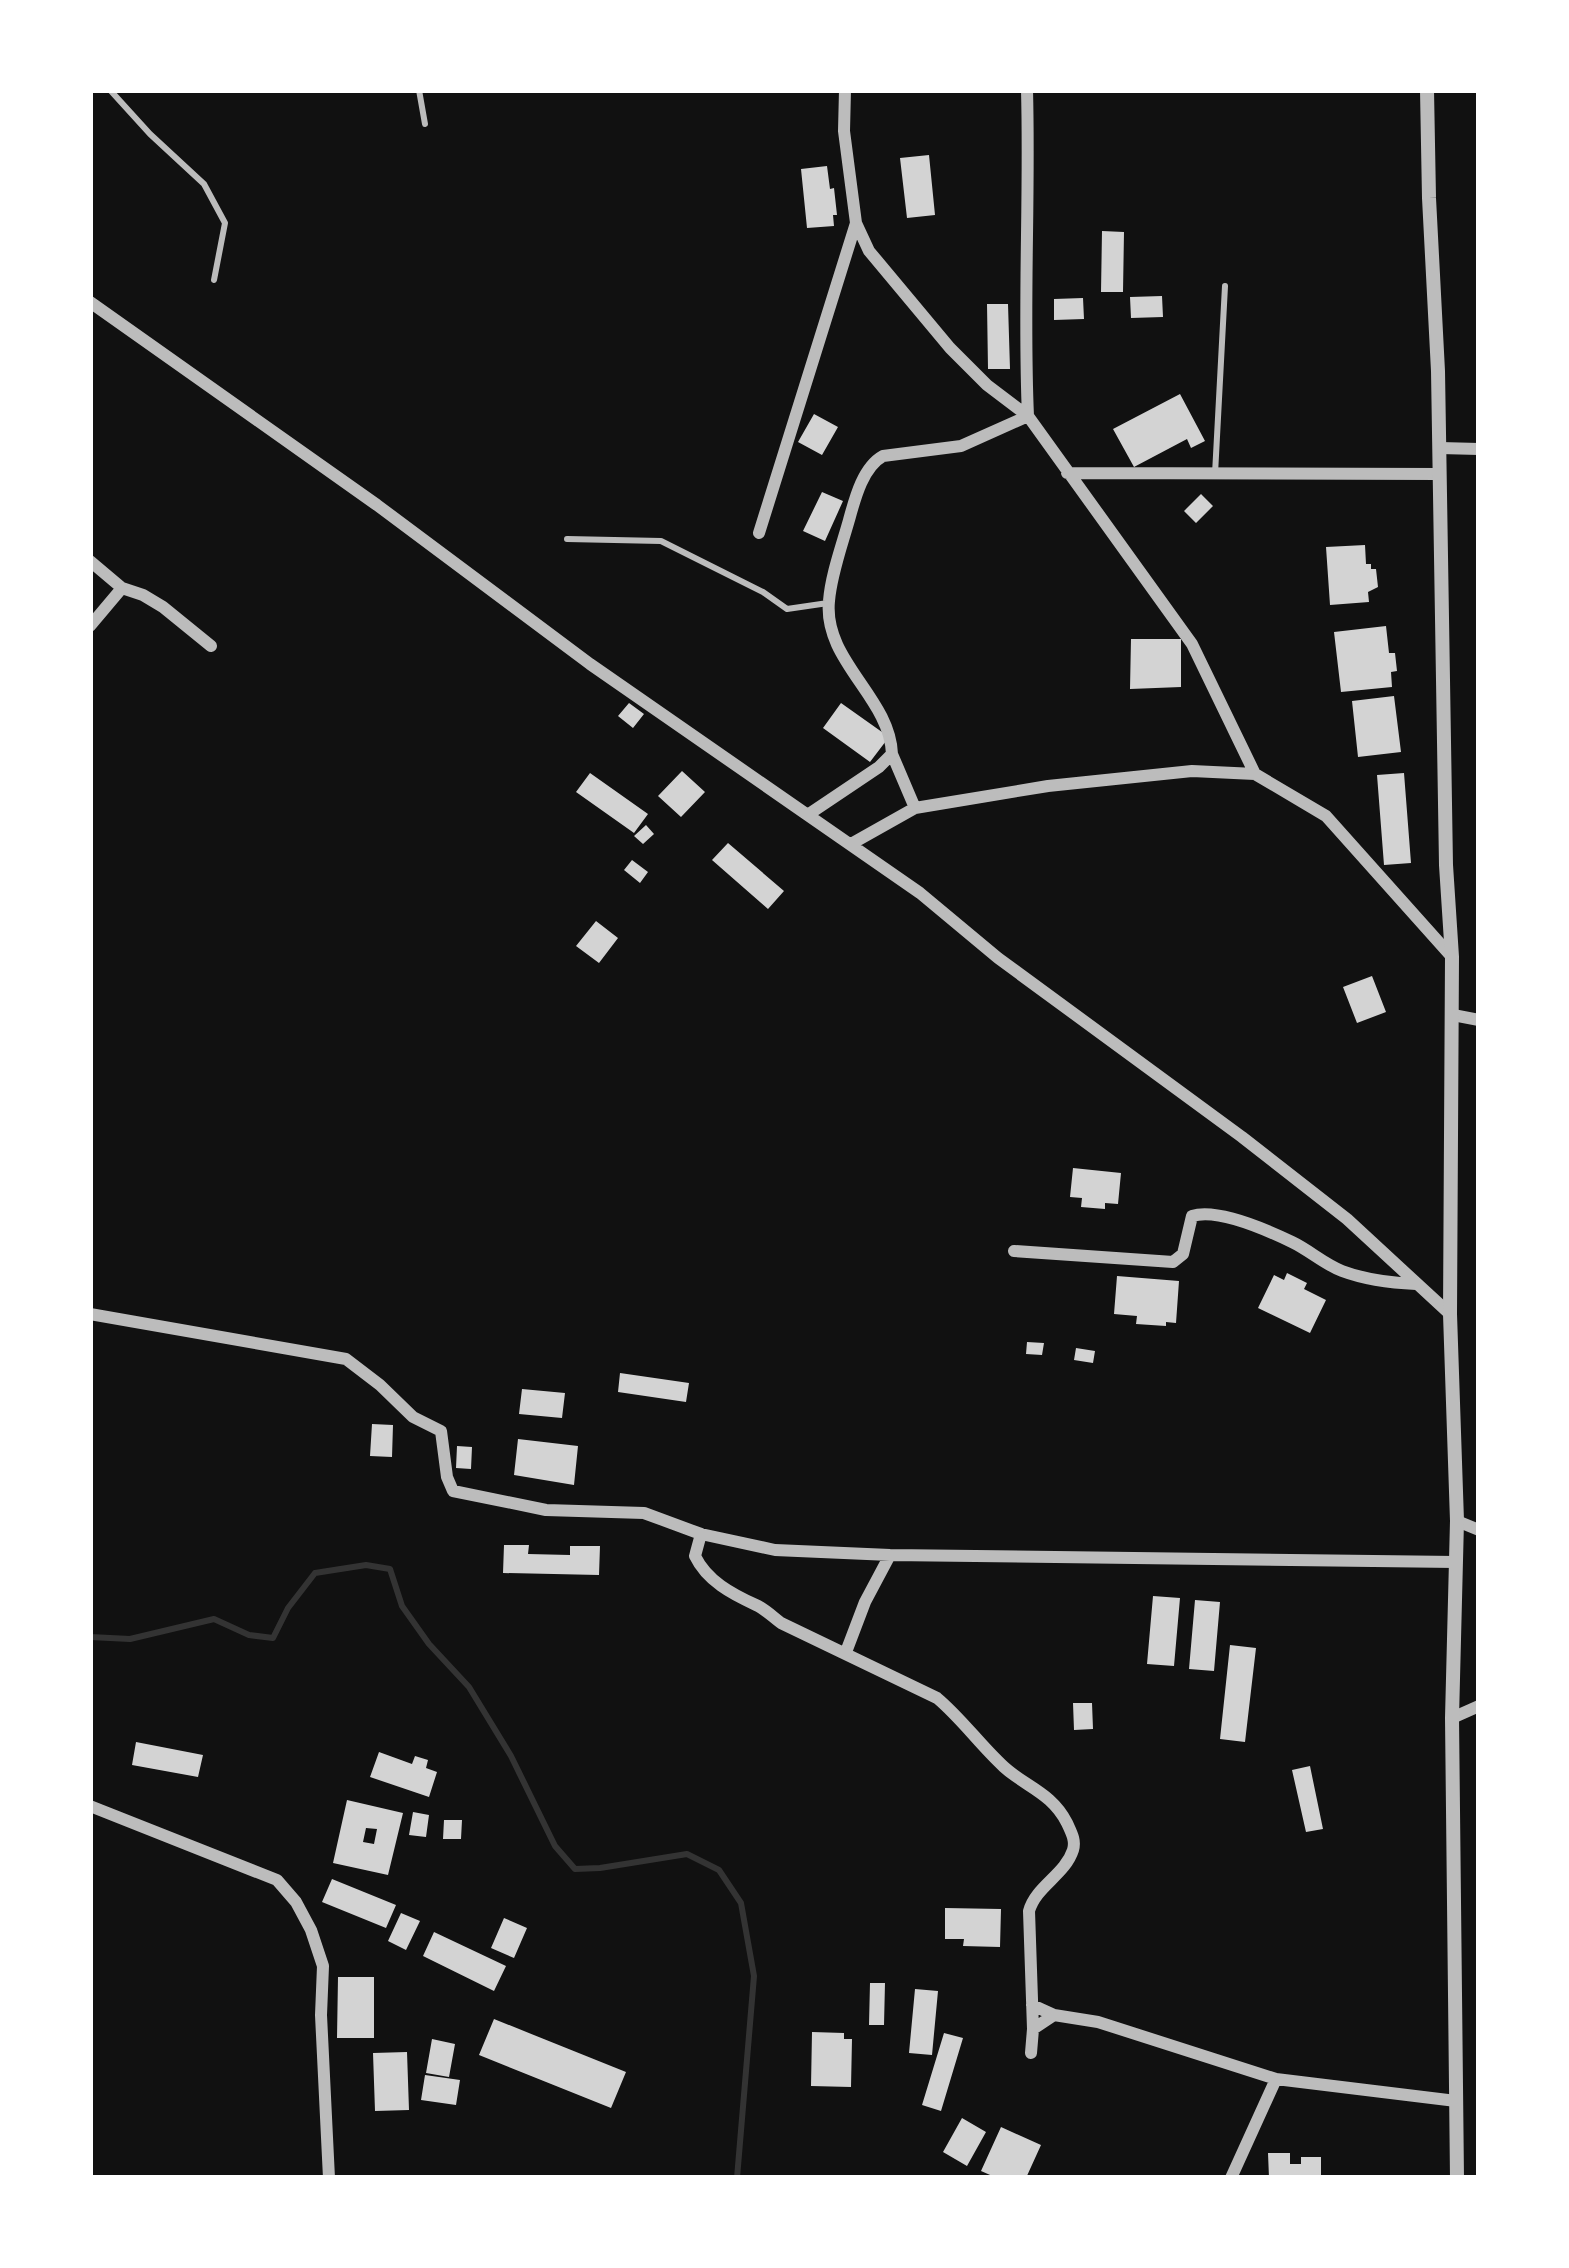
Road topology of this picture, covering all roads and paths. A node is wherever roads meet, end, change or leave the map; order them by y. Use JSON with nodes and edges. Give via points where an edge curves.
{"nodes":[{"id":1,"x":110,"y":90,"type":"edge"},
{"id":2,"x":419,"y":90,"type":"edge"},
{"id":3,"x":845,"y":90,"type":"edge"},
{"id":4,"x":1027,"y":90,"type":"edge"},
{"id":5,"x":1427,"y":90,"type":"edge"},
{"id":6,"x":425,"y":124,"type":"dead end"},
{"id":7,"x":856,"y":223,"type":"junction"},
{"id":8,"x":214,"y":280,"type":"dead end"},
{"id":9,"x":1226,"y":286,"type":"dead end"},
{"id":10,"x":90,"y":302,"type":"edge"},
{"id":11,"x":1028,"y":416,"type":"junction"},
{"id":12,"x":1440,"y":448,"type":"junction"},
{"id":13,"x":1479,"y":449,"type":"edge"},
{"id":14,"x":1067,"y":473,"type":"junction"},
{"id":15,"x":1216,"y":474,"type":"junction"},
{"id":16,"x":1440,"y":474,"type":"junction"},
{"id":17,"x":759,"y":533,"type":"dead end"},
{"id":18,"x":567,"y":539,"type":"dead end"},
{"id":19,"x":90,"y":561,"type":"edge"},
{"id":20,"x":122,"y":588,"type":"junction"},
{"id":21,"x":828,"y":603,"type":"junction"},
{"id":22,"x":90,"y":626,"type":"edge"},
{"id":23,"x":212,"y":646,"type":"dead end"},
{"id":24,"x":892,"y":754,"type":"junction"},
{"id":25,"x":1256,"y":774,"type":"junction"},
{"id":26,"x":915,"y":808,"type":"junction"},
{"id":27,"x":809,"y":814,"type":"junction"},
{"id":28,"x":851,"y":844,"type":"junction"},
{"id":29,"x":1452,"y":957,"type":"junction"},
{"id":30,"x":1453,"y":1015,"type":"junction"},
{"id":31,"x":1479,"y":1020,"type":"edge"},
{"id":32,"x":1014,"y":1251,"type":"dead end"},
{"id":33,"x":1418,"y":1284,"type":"junction"},
{"id":34,"x":90,"y":1314,"type":"edge"},
{"id":35,"x":1450,"y":1314,"type":"junction"},
{"id":36,"x":1456,"y":1521,"type":"junction"},
{"id":37,"x":1479,"y":1530,"type":"edge"},
{"id":38,"x":701,"y":1534,"type":"junction"},
{"id":39,"x":890,"y":1555,"type":"junction"},
{"id":40,"x":1456,"y":1562,"type":"junction"},
{"id":41,"x":846,"y":1652,"type":"junction"},
{"id":42,"x":1479,"y":1706,"type":"edge"},
{"id":43,"x":1452,"y":1718,"type":"junction"},
{"id":44,"x":90,"y":1806,"type":"edge"},
{"id":45,"x":1032,"y":2006,"type":"junction"},
{"id":46,"x":1054,"y":2015,"type":"junction"},
{"id":47,"x":1033,"y":2029,"type":"junction"},
{"id":48,"x":1030,"y":2054,"type":"dead end"},
{"id":49,"x":1276,"y":2079,"type":"junction"},
{"id":50,"x":1456,"y":2101,"type":"junction"},
{"id":51,"x":329,"y":2178,"type":"edge"},
{"id":52,"x":1231,"y":2178,"type":"edge"},
{"id":53,"x":1456,"y":2178,"type":"edge"}],
"edges":[{"from":1,"to":8,"type":"lane","via":[[204,184],[225,223]]},
{"from":2,"to":6,"type":"lane"},
{"from":3,"to":7,"type":"street"},
{"from":4,"to":11,"type":"street"},
{"from":5,"to":12,"type":"street"},
{"from":7,"to":11,"type":"street","via":[[869,251],[950,348]]},
{"from":7,"to":17,"type":"street"},
{"from":9,"to":15,"type":"lane"},
{"from":10,"to":27,"type":"street"},
{"from":11,"to":14,"type":"street"},
{"from":11,"to":21,"type":"street","via":[[961,446],[872,462]]},
{"from":12,"to":13,"type":"street"},
{"from":12,"to":16,"type":"street"},
{"from":14,"to":15,"type":"street"},
{"from":14,"to":25,"type":"street","via":[[1192,644]]},
{"from":15,"to":16,"type":"street"},
{"from":16,"to":29,"type":"street"},
{"from":18,"to":21,"type":"lane","via":[[661,541],[788,609]]},
{"from":19,"to":20,"type":"street"},
{"from":20,"to":22,"type":"street"},
{"from":20,"to":23,"type":"street"},
{"from":21,"to":24,"type":"street","via":[[838,648],[878,711]]},
{"from":24,"to":26,"type":"street"},
{"from":24,"to":27,"type":"street"},
{"from":25,"to":26,"type":"street","via":[[1192,771]]},
{"from":25,"to":29,"type":"street","via":[[1326,816]]},
{"from":26,"to":28,"type":"street"},
{"from":27,"to":28,"type":"street"},
{"from":28,"to":33,"type":"street","via":[[1277,1164]]},
{"from":29,"to":30,"type":"street"},
{"from":30,"to":31,"type":"street"},
{"from":30,"to":35,"type":"street"},
{"from":32,"to":33,"type":"street","via":[[1173,1262],[1184,1254],[1192,1216],[1206,1214],[1260,1228],[1367,1280]]},
{"from":33,"to":35,"type":"street"},
{"from":34,"to":38,"type":"street","via":[[346,1359],[441,1431],[453,1491],[546,1510],[644,1514]]},
{"from":35,"to":36,"type":"street"},
{"from":36,"to":37,"type":"street"},
{"from":36,"to":40,"type":"street"},
{"from":38,"to":39,"type":"street","via":[[775,1550]]},
{"from":38,"to":41,"type":"street","via":[[695,1556],[712,1579]]},
{"from":39,"to":40,"type":"street"},
{"from":39,"to":41,"type":"street"},
{"from":40,"to":43,"type":"street"},
{"from":41,"to":45,"type":"street","via":[[937,1698],[1061,1812],[1073,1849],[1032,1898]]},
{"from":42,"to":43,"type":"street"},
{"from":43,"to":50,"type":"street"},
{"from":44,"to":51,"type":"street","via":[[277,1880],[296,1902],[322,1966]]},
{"from":45,"to":46,"type":"street"},
{"from":45,"to":47,"type":"street"},
{"from":46,"to":47,"type":"street"},
{"from":46,"to":49,"type":"street","via":[[1098,2021]]},
{"from":47,"to":48,"type":"street"},
{"from":49,"to":50,"type":"street"},
{"from":49,"to":52,"type":"street"},
{"from":50,"to":53,"type":"street"}]}
